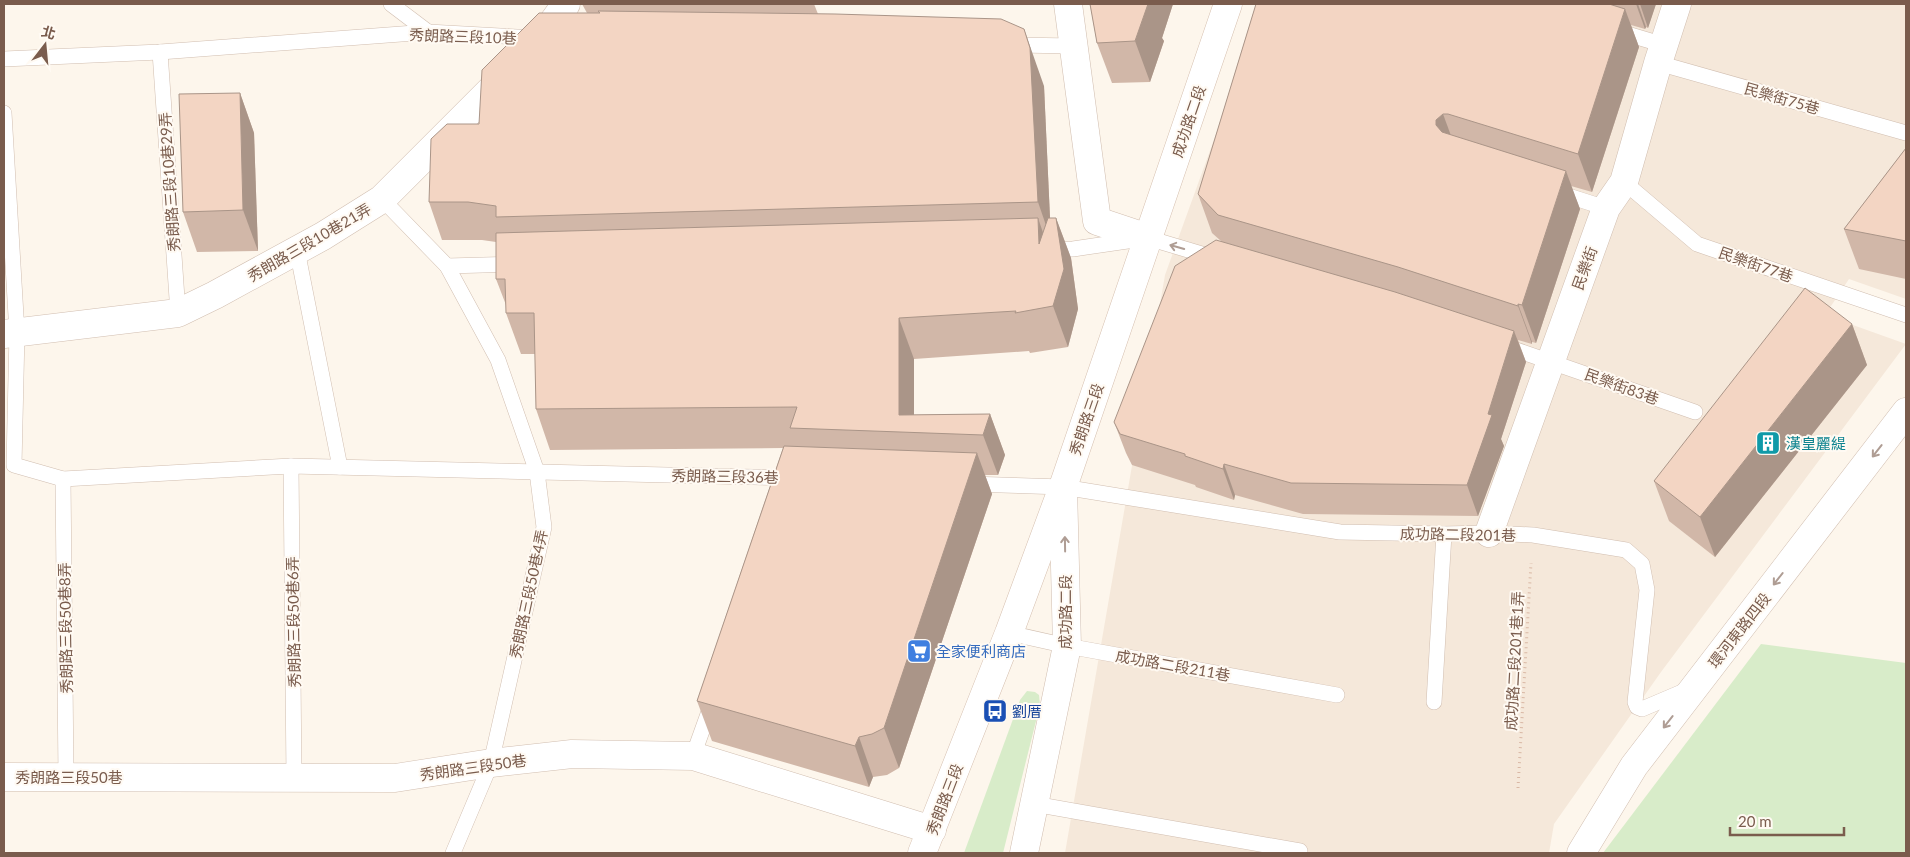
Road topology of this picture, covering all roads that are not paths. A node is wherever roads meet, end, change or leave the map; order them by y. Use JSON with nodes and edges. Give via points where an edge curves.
{"nodes":[{"id":1,"x":390,"y":4,"type":"edge"},
{"id":2,"x":566,"y":4,"type":"edge"},
{"id":3,"x":1068,"y":4,"type":"edge"},
{"id":4,"x":1228,"y":4,"type":"edge"},
{"id":5,"x":1677,"y":4,"type":"edge"},
{"id":6,"x":1607,"y":28,"type":"edge"},
{"id":7,"x":428,"y":32,"type":"junction"},
{"id":8,"x":552,"y":39,"type":"junction"},
{"id":9,"x":995,"y":45,"type":"edge"},
{"id":10,"x":1073,"y":46,"type":"junction"},
{"id":11,"x":160,"y":52,"type":"junction"},
{"id":12,"x":1661,"y":54,"type":"junction"},
{"id":13,"x":4,"y":59,"type":"edge"},
{"id":14,"x":4,"y":113,"type":"edge"},
{"id":15,"x":1906,"y":133,"type":"edge"},
{"id":16,"x":1624,"y":182,"type":"junction"},
{"id":17,"x":1542,"y":187,"type":"edge"},
{"id":18,"x":382,"y":199,"type":"junction"},
{"id":19,"x":1606,"y":208,"type":"junction"},
{"id":20,"x":1148,"y":238,"type":"junction"},
{"id":21,"x":297,"y":250,"type":"junction"},
{"id":22,"x":1033,"y":250,"type":"edge"},
{"id":23,"x":1232,"y":263,"type":"edge"},
{"id":24,"x":527,"y":264,"type":"edge"},
{"id":25,"x":447,"y":266,"type":"junction"},
{"id":26,"x":178,"y":313,"type":"junction"},
{"id":27,"x":1906,"y":315,"type":"edge"},
{"id":28,"x":10,"y":334,"type":"edge"},
{"id":29,"x":1484,"y":339,"type":"edge"},
{"id":30,"x":1550,"y":360,"type":"junction"},
{"id":31,"x":1694,"y":412,"type":"dead end"},
{"id":32,"x":1906,"y":412,"type":"edge"},
{"id":33,"x":291,"y":466,"type":"junction"},
{"id":34,"x":340,"y":467,"type":"junction"},
{"id":35,"x":538,"y":472,"type":"junction"},
{"id":36,"x":790,"y":478,"type":"junction"},
{"id":37,"x":809,"y":478,"type":"edge"},
{"id":38,"x":63,"y":479,"type":"junction"},
{"id":39,"x":956,"y":483,"type":"edge"},
{"id":40,"x":1063,"y":487,"type":"junction"},
{"id":41,"x":783,"y":496,"type":"edge"},
{"id":42,"x":1489,"y":533,"type":"junction"},
{"id":43,"x":1444,"y":534,"type":"junction"},
{"id":44,"x":1009,"y":633,"type":"junction"},
{"id":45,"x":1067,"y":646,"type":"junction"},
{"id":46,"x":1695,"y":686,"type":"junction"},
{"id":47,"x":716,"y":691,"type":"edge"},
{"id":48,"x":1337,"y":695,"type":"dead end"},
{"id":49,"x":1434,"y":702,"type":"dead end"},
{"id":50,"x":693,"y":756,"type":"junction"},
{"id":51,"x":491,"y":763,"type":"junction"},
{"id":52,"x":4,"y":776,"type":"edge"},
{"id":53,"x":66,"y":777,"type":"junction"},
{"id":54,"x":294,"y":778,"type":"junction"},
{"id":55,"x":1034,"y":804,"type":"junction"},
{"id":56,"x":927,"y":842,"type":"edge"},
{"id":57,"x":1300,"y":851,"type":"dead end"},
{"id":58,"x":454,"y":853,"type":"edge"},
{"id":59,"x":1024,"y":853,"type":"edge"},
{"id":60,"x":1581,"y":853,"type":"edge"}],
"edges":[{"from":1,"to":7,"type":"lane"},
{"from":2,"to":8,"type":"street","name":"秀朗路三段10巷21弄"},
{"from":3,"to":10,"type":"street"},
{"from":4,"to":20,"type":"street","name":"成功路二段"},
{"from":5,"to":12,"type":"street","name":"民樂街"},
{"from":6,"to":12,"type":"lane","name":"民樂街75巷"},
{"from":7,"to":8,"type":"lane","name":"秀朗路三段10巷"},
{"from":7,"to":11,"type":"lane","name":"秀朗路三段10巷"},
{"from":8,"to":18,"type":"street","name":"秀朗路三段10巷21弄"},
{"from":9,"to":10,"type":"lane"},
{"from":10,"to":20,"type":"street","via":[[1098,221]]},
{"from":11,"to":13,"type":"lane","name":"秀朗路三段10巷"},
{"from":11,"to":26,"type":"lane","name":"秀朗路三段10巷29弄"},
{"from":12,"to":15,"type":"lane","name":"民樂街75巷"},
{"from":12,"to":16,"type":"street","name":"民樂街"},
{"from":14,"to":28,"type":"lane"},
{"from":16,"to":19,"type":"street","name":"民樂街"},
{"from":16,"to":27,"type":"lane","name":"民樂街77巷","via":[[1697,244]]},
{"from":17,"to":19,"type":"lane"},
{"from":18,"to":21,"type":"street","name":"秀朗路三段10巷21弄"},
{"from":18,"to":25,"type":"lane","name":"秀朗路三段50巷4弄"},
{"from":19,"to":30,"type":"street","name":"民樂街"},
{"from":20,"to":22,"type":"lane","via":[[1073,249]]},
{"from":23,"to":20,"type":"lane","one_way":true},
{"from":20,"to":40,"type":"street","name":"秀朗路三段"},
{"from":21,"to":26,"type":"street","name":"秀朗路三段10巷21弄"},
{"from":21,"to":34,"type":"lane"},
{"from":24,"to":25,"type":"lane"},
{"from":25,"to":35,"type":"lane","name":"秀朗路三段50巷4弄","via":[[498,360]]},
{"from":26,"to":28,"type":"street","name":"秀朗路三段10巷21弄"},
{"from":28,"to":38,"type":"lane","name":"秀朗路三段36巷","via":[[14,465]]},
{"from":29,"to":30,"type":"lane","name":"民樂街83巷"},
{"from":30,"to":31,"type":"lane","name":"民樂街83巷"},
{"from":30,"to":42,"type":"street","name":"民樂街"},
{"from":32,"to":46,"type":"street","name":"環河東路四段","one_way":true},
{"from":33,"to":34,"type":"lane","name":"秀朗路三段36巷"},
{"from":33,"to":38,"type":"lane","name":"秀朗路三段36巷"},
{"from":33,"to":54,"type":"lane","name":"秀朗路三段50巷6弄"},
{"from":34,"to":35,"type":"lane","name":"秀朗路三段36巷"},
{"from":35,"to":36,"type":"lane","name":"秀朗路三段36巷"},
{"from":35,"to":51,"type":"lane","name":"秀朗路三段50巷4弄","via":[[544,527]]},
{"from":36,"to":37,"type":"lane","name":"秀朗路三段36巷"},
{"from":36,"to":41,"type":"lane"},
{"from":38,"to":53,"type":"lane","name":"秀朗路三段50巷8弄"},
{"from":39,"to":40,"type":"lane"},
{"from":40,"to":43,"type":"lane","name":"成功路二段201巷","via":[[1340,532]]},
{"from":40,"to":44,"type":"street","name":"秀朗路三段"},
{"from":45,"to":40,"type":"street","name":"成功路二段","one_way":true},
{"from":42,"to":43,"type":"lane","name":"成功路二段201巷"},
{"from":42,"to":46,"type":"lane","name":"成功路二段201巷","via":[[1533,535],[1626,550],[1642,564],[1647,590],[1637,707],[1642,709]]},
{"from":43,"to":49,"type":"lane"},
{"from":44,"to":45,"type":"lane","name":"成功路二段211巷"},
{"from":44,"to":56,"type":"street","name":"秀朗路三段"},
{"from":45,"to":48,"type":"lane","name":"成功路二段211巷"},
{"from":45,"to":55,"type":"street","name":"成功路二段"},
{"from":46,"to":60,"type":"street","name":"環河東路四段","one_way":true,"via":[[1634,766]]},
{"from":47,"to":50,"type":"lane"},
{"from":50,"to":51,"type":"street","name":"秀朗路三段50巷","via":[[572,754]]},
{"from":50,"to":56,"type":"street","name":"秀朗路三段50巷"},
{"from":51,"to":54,"type":"street","name":"秀朗路三段50巷","via":[[395,778]]},
{"from":51,"to":58,"type":"lane","name":"秀朗路三段50巷4弄"},
{"from":52,"to":53,"type":"street","name":"秀朗路三段50巷"},
{"from":53,"to":54,"type":"street","name":"秀朗路三段50巷"},
{"from":55,"to":57,"type":"lane"},
{"from":55,"to":59,"type":"street","name":"成功路二段"}]}
